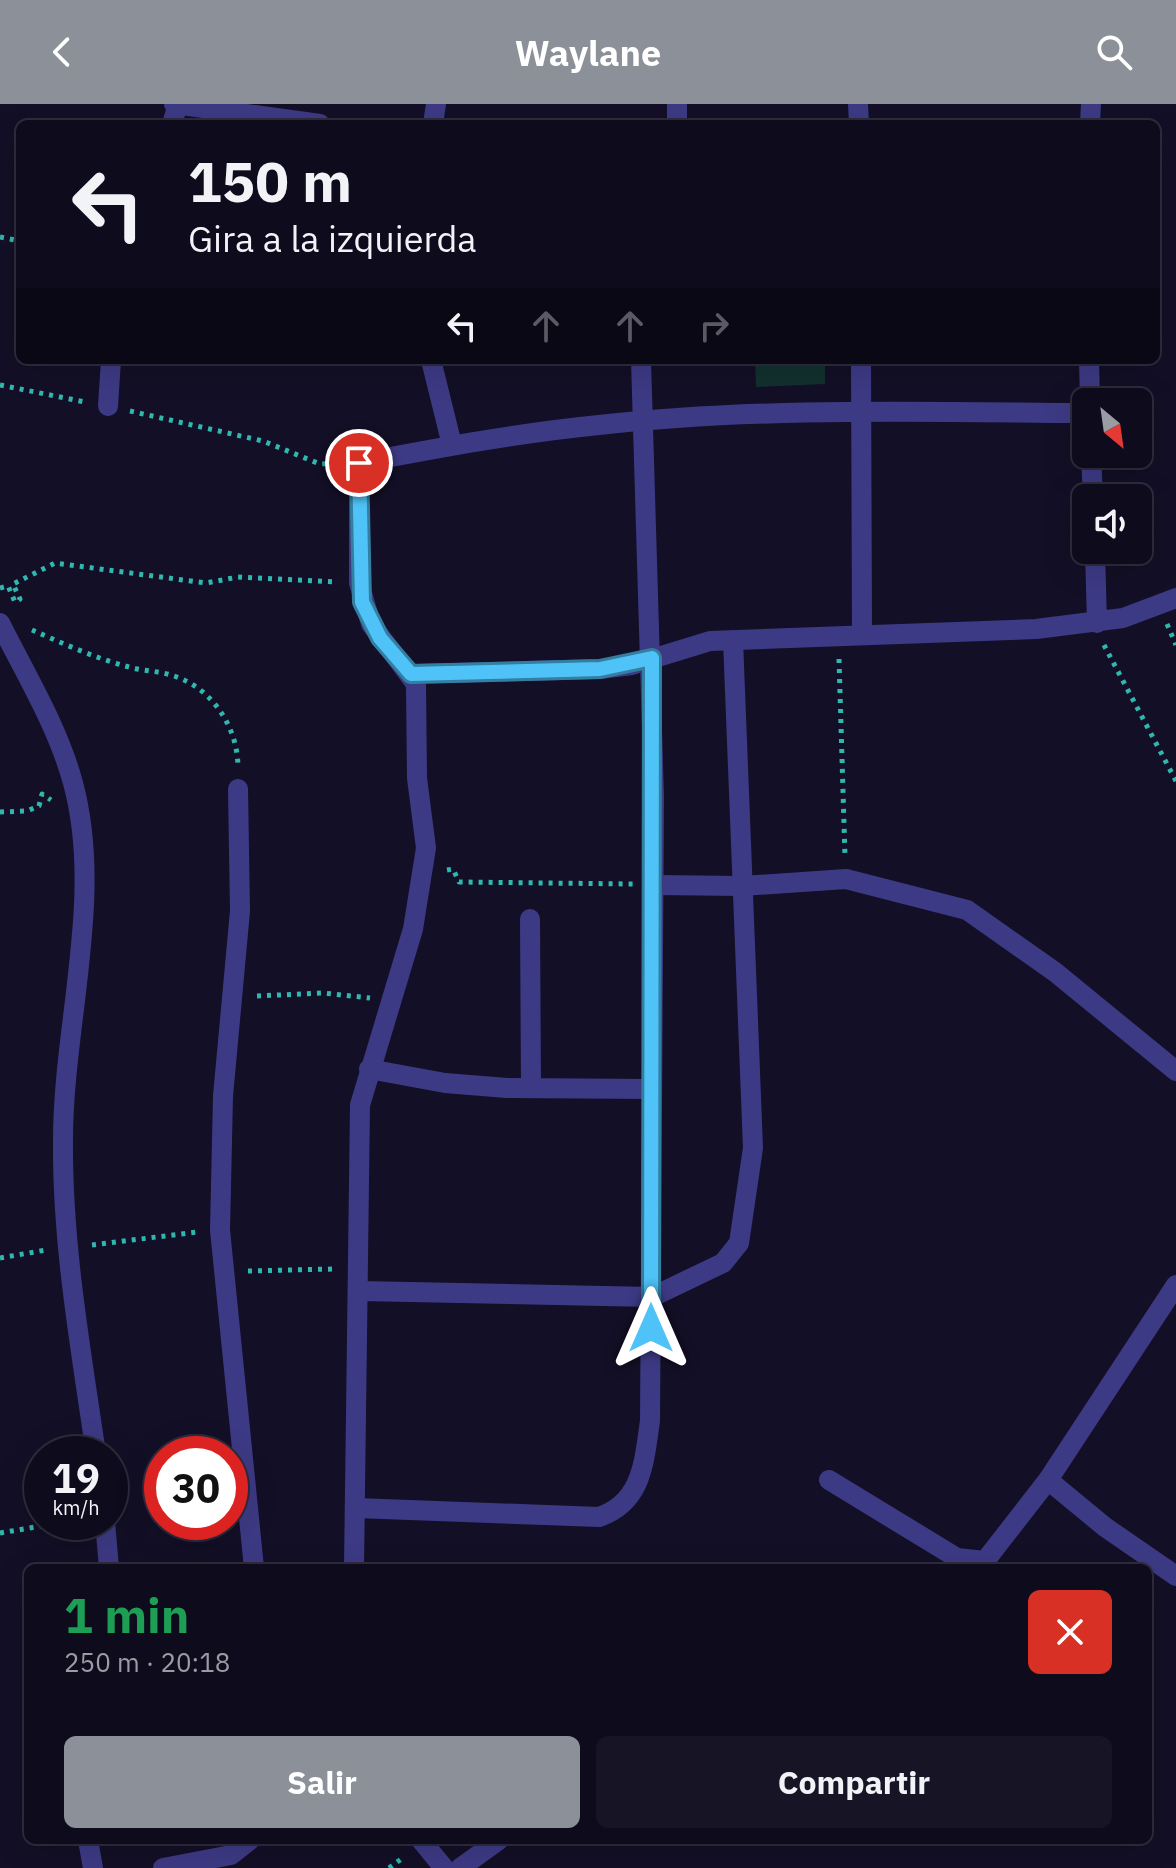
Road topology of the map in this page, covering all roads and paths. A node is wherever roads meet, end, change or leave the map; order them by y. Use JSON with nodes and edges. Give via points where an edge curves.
{"nodes":[{"id":1,"x":176,"y":104,"type":"edge"},
{"id":2,"x":291,"y":120,"type":"edge"},
{"id":3,"x":111,"y":364,"type":"edge"},
{"id":4,"x":432,"y":364,"type":"edge"},
{"id":5,"x":641,"y":364,"type":"edge"},
{"id":6,"x":861,"y":364,"type":"edge"},
{"id":7,"x":1089,"y":364,"type":"edge"},
{"id":8,"x":0,"y":385,"type":"edge"},
{"id":9,"x":1090,"y":388,"type":"edge"},
{"id":10,"x":108,"y":406,"type":"junction"},
{"id":11,"x":861,"y":412,"type":"junction"},
{"id":12,"x":1072,"y":413,"type":"edge"},
{"id":13,"x":644,"y":421,"type":"junction"},
{"id":14,"x":452,"y":445,"type":"junction"},
{"id":15,"x":320,"y":464,"type":"dead end"},
{"id":16,"x":1095,"y":564,"type":"edge"},
{"id":17,"x":329,"y":582,"type":"dead end"},
{"id":18,"x":0,"y":588,"type":"edge"},
{"id":19,"x":1176,"y":598,"type":"edge"},
{"id":20,"x":0,"y":623,"type":"edge"},
{"id":21,"x":1097,"y":623,"type":"junction"},
{"id":22,"x":1166,"y":624,"type":"dead end"},
{"id":23,"x":29,"y":629,"type":"dead end"},
{"id":24,"x":862,"y":634,"type":"junction"},
{"id":25,"x":733,"y":640,"type":"junction"},
{"id":26,"x":1176,"y":645,"type":"edge"},
{"id":27,"x":839,"y":655,"type":"dead end"},
{"id":28,"x":1107,"y":656,"type":"dead end"},
{"id":29,"x":652,"y":658,"type":"junction"},
{"id":30,"x":411,"y":674,"type":"junction"},
{"id":31,"x":1176,"y":781,"type":"edge"},
{"id":32,"x":238,"y":789,"type":"joint"},
{"id":33,"x":80,"y":811,"type":"junction"},
{"id":34,"x":0,"y":812,"type":"edge"},
{"id":35,"x":845,"y":866,"type":"dead end"},
{"id":36,"x":459,"y":882,"type":"dead end"},
{"id":37,"x":654,"y":885,"type":"junction"},
{"id":38,"x":742,"y":886,"type":"junction"},
{"id":39,"x":530,"y":919,"type":"dead end"},
{"id":40,"x":233,"y":990,"type":"junction"},
{"id":41,"x":391,"y":1005,"type":"junction"},
{"id":42,"x":369,"y":1069,"type":"junction"},
{"id":43,"x":1176,"y":1071,"type":"edge"},
{"id":44,"x":531,"y":1088,"type":"junction"},
{"id":45,"x":650,"y":1089,"type":"junction"},
{"id":46,"x":202,"y":1232,"type":"dead end"},
{"id":47,"x":84,"y":1246,"type":"dead end"},
{"id":48,"x":44,"y":1250,"type":"dead end"},
{"id":49,"x":0,"y":1258,"type":"edge"},
{"id":50,"x":341,"y":1269,"type":"dead end"},
{"id":51,"x":243,"y":1271,"type":"dead end"},
{"id":52,"x":1176,"y":1285,"type":"edge"},
{"id":53,"x":359,"y":1291,"type":"junction"},
{"id":54,"x":652,"y":1297,"type":"junction"},
{"id":55,"x":93,"y":1436,"type":"edge"},
{"id":56,"x":829,"y":1480,"type":"dead end"},
{"id":57,"x":1048,"y":1480,"type":"junction"},
{"id":58,"x":356,"y":1508,"type":"junction"},
{"id":59,"x":24,"y":1529,"type":"edge"},
{"id":60,"x":0,"y":1533,"type":"edge"},
{"id":61,"x":107,"y":1540,"type":"edge"},
{"id":62,"x":109,"y":1564,"type":"edge"},
{"id":63,"x":254,"y":1564,"type":"edge"},
{"id":64,"x":354,"y":1564,"type":"edge"},
{"id":65,"x":1176,"y":1576,"type":"edge"},
{"id":66,"x":89,"y":1844,"type":"edge"},
{"id":67,"x":245,"y":1844,"type":"edge"},
{"id":68,"x":424,"y":1844,"type":"edge"},
{"id":69,"x":493,"y":1844,"type":"edge"},
{"id":70,"x":399,"y":1860,"type":"dead end"},
{"id":71,"x":93,"y":1868,"type":"edge"},
{"id":72,"x":163,"y":1868,"type":"edge"},
{"id":73,"x":389,"y":1868,"type":"edge"},
{"id":74,"x":444,"y":1868,"type":"edge"},
{"id":75,"x":460,"y":1868,"type":"edge"}],
"edges":[{"from":1,"to":2,"type":"street"},
{"from":3,"to":10,"type":"street"},
{"from":4,"to":14,"type":"street"},
{"from":5,"to":13,"type":"street"},
{"from":6,"to":11,"type":"street"},
{"from":7,"to":9,"type":"street"},
{"from":8,"to":10,"type":"path"},
{"from":10,"to":15,"type":"path","via":[[263,441]]},
{"from":11,"to":12,"type":"street"},
{"from":11,"to":13,"type":"street"},
{"from":11,"to":24,"type":"street"},
{"from":13,"to":14,"type":"street"},
{"from":13,"to":29,"type":"street"},
{"from":14,"to":30,"type":"street","via":[[359,463],[362,602],[380,638]]},
{"from":16,"to":21,"type":"street"},
{"from":17,"to":18,"type":"path","via":[[238,577],[206,583],[55,563],[13,584],[20,599],[15,602],[8,586]]},
{"from":19,"to":21,"type":"street"},
{"from":20,"to":33,"type":"street","via":[[58,739]]},
{"from":21,"to":24,"type":"street"},
{"from":22,"to":26,"type":"path"},
{"from":23,"to":32,"type":"path","via":[[127,667],[174,675],[196,687],[224,715],[234,737]]},
{"from":24,"to":25,"type":"street"},
{"from":25,"to":29,"type":"street","via":[[694,643]]},
{"from":25,"to":38,"type":"street"},
{"from":27,"to":35,"type":"path"},
{"from":28,"to":31,"type":"path"},
{"from":29,"to":30,"type":"street","via":[[600,669]]},
{"from":29,"to":37,"type":"street"},
{"from":30,"to":41,"type":"street","via":[[418,703],[415,747],[426,848],[413,929]]},
{"from":32,"to":40,"type":"street","via":[[240,911]]},
{"from":33,"to":34,"type":"path","via":[[42,794],[39,806]]},
{"from":33,"to":55,"type":"street","via":[[85,885],[63,1100],[63,1174],[71,1281]]},
{"from":36,"to":37,"type":"path"},
{"from":37,"to":38,"type":"street"},
{"from":37,"to":45,"type":"street"},
{"from":38,"to":43,"type":"street","via":[[846,879],[967,910],[1055,972]]},
{"from":38,"to":54,"type":"street","via":[[753,1148],[739,1243],[723,1263]]},
{"from":39,"to":44,"type":"street"},
{"from":40,"to":41,"type":"path","via":[[258,996],[347,995]]},
{"from":40,"to":63,"type":"street","via":[[223,1096],[220,1230]]},
{"from":41,"to":42,"type":"street"},
{"from":42,"to":44,"type":"street","via":[[445,1083]]},
{"from":42,"to":53,"type":"street","via":[[358,1136]]},
{"from":44,"to":45,"type":"street"},
{"from":45,"to":54,"type":"street"},
{"from":46,"to":47,"type":"path"},
{"from":48,"to":49,"type":"path"},
{"from":50,"to":51,"type":"path"},
{"from":52,"to":57,"type":"street"},
{"from":53,"to":54,"type":"street"},
{"from":53,"to":58,"type":"street"},
{"from":54,"to":58,"type":"street","via":[[650,1421],[638,1485],[620,1507],[580,1519]]},
{"from":56,"to":57,"type":"street","via":[[957,1558],[985,1561]]},
{"from":57,"to":65,"type":"street"},
{"from":58,"to":64,"type":"street"},
{"from":59,"to":60,"type":"path"},
{"from":61,"to":62,"type":"street"},
{"from":66,"to":71,"type":"street"},
{"from":67,"to":72,"type":"street","via":[[231,1855]]},
{"from":68,"to":74,"type":"street"},
{"from":69,"to":75,"type":"street"},
{"from":70,"to":73,"type":"path"}]}
